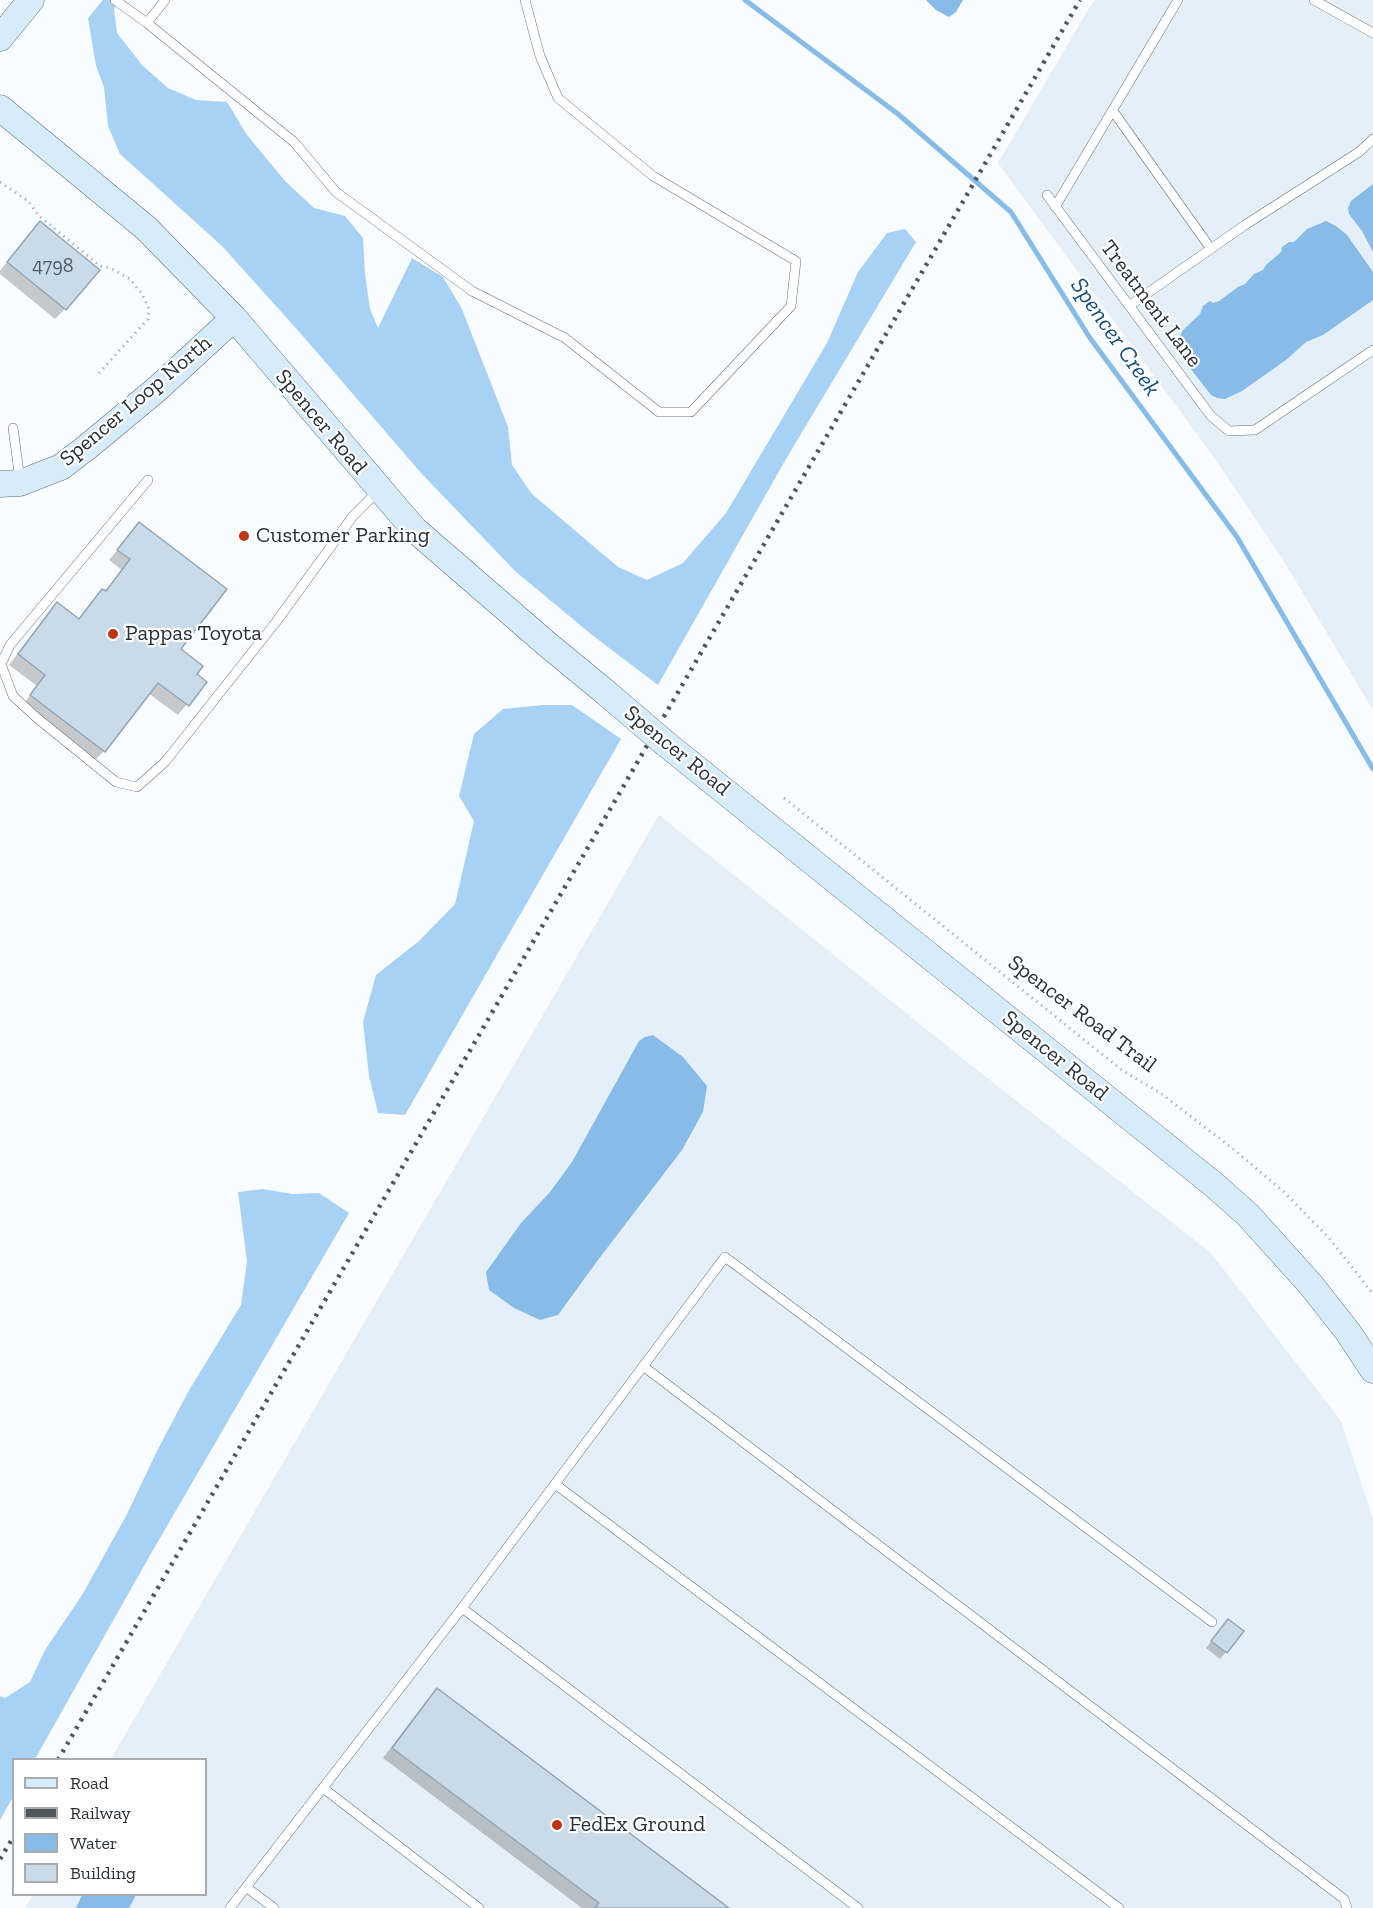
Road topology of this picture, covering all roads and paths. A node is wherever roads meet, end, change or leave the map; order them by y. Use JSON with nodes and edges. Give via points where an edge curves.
{"nodes":[{"id":1,"x":32,"y":0,"type":"edge"},
{"id":2,"x":115,"y":0,"type":"edge"},
{"id":3,"x":165,"y":0,"type":"edge"},
{"id":4,"x":525,"y":0,"type":"edge"},
{"id":5,"x":1178,"y":0,"type":"edge"},
{"id":6,"x":1314,"y":0,"type":"edge"},
{"id":7,"x":147,"y":23,"type":"junction"},
{"id":8,"x":1373,"y":33,"type":"edge"},
{"id":9,"x":0,"y":38,"type":"edge"},
{"id":10,"x":0,"y":108,"type":"edge"},
{"id":11,"x":1113,"y":111,"type":"junction"},
{"id":12,"x":1373,"y":139,"type":"edge"},
{"id":13,"x":0,"y":182,"type":"edge"},
{"id":14,"x":1047,"y":195,"type":"dead end"},
{"id":15,"x":1055,"y":207,"type":"junction"},
{"id":16,"x":1211,"y":249,"type":"junction"},
{"id":17,"x":1129,"y":306,"type":"junction"},
{"id":18,"x":234,"y":318,"type":"junction"},
{"id":19,"x":1373,"y":350,"type":"edge"},
{"id":20,"x":98,"y":374,"type":"dead end"},
{"id":21,"x":13,"y":428,"type":"dead end"},
{"id":22,"x":148,"y":480,"type":"dead end"},
{"id":23,"x":10,"y":483,"type":"edge"},
{"id":24,"x":379,"y":490,"type":"junction"},
{"id":25,"x":784,"y":798,"type":"dead end"},
{"id":26,"x":1373,"y":1294,"type":"edge"},
{"id":27,"x":643,"y":1366,"type":"junction"},
{"id":28,"x":1373,"y":1370,"type":"edge"},
{"id":29,"x":555,"y":1484,"type":"junction"},
{"id":30,"x":462,"y":1608,"type":"junction"},
{"id":31,"x":1212,"y":1622,"type":"dead end"},
{"id":32,"x":323,"y":1788,"type":"junction"},
{"id":33,"x":246,"y":1887,"type":"junction"},
{"id":34,"x":230,"y":1908,"type":"edge"},
{"id":35,"x":274,"y":1908,"type":"edge"},
{"id":36,"x":479,"y":1908,"type":"edge"},
{"id":37,"x":858,"y":1908,"type":"edge"},
{"id":38,"x":1119,"y":1908,"type":"edge"},
{"id":39,"x":1347,"y":1908,"type":"edge"}],
"edges":[{"from":1,"to":9,"type":"main road"},
{"from":2,"to":7,"type":"lane"},
{"from":3,"to":7,"type":"lane"},
{"from":4,"to":7,"type":"lane","via":[[540,56],[558,98],[653,176],[796,261],[791,306],[691,412],[659,412],[565,338],[472,291],[336,192],[294,142]]},
{"from":5,"to":11,"type":"lane"},
{"from":6,"to":8,"type":"lane"},
{"from":10,"to":18,"type":"main road","name":"Spencer Road","via":[[146,228]]},
{"from":11,"to":15,"type":"lane"},
{"from":11,"to":16,"type":"lane"},
{"from":12,"to":16,"type":"lane"},
{"from":13,"to":20,"type":"path","via":[[28,201],[38,215],[100,266],[130,279],[142,294],[149,309],[148,319]]},
{"from":14,"to":15,"type":"lane","name":"Treatment Lane"},
{"from":15,"to":17,"type":"lane","name":"Treatment Lane"},
{"from":16,"to":17,"type":"lane"},
{"from":17,"to":19,"type":"lane","name":"Treatment Lane","via":[[1210,416],[1229,431],[1255,430]]},
{"from":18,"to":23,"type":"main road","name":"Spencer Loop North","via":[[61,467]]},
{"from":18,"to":24,"type":"main road","name":"Spencer Road"},
{"from":21,"to":23,"type":"lane"},
{"from":22,"to":24,"type":"lane","via":[[10,645],[1,664],[13,696],[42,723],[116,782],[137,787],[165,762],[276,622],[353,516]]},
{"from":24,"to":28,"type":"main road","name":"Spencer Road","bridge":true,"via":[[414,530],[666,744],[1213,1184],[1248,1215],[1311,1284]]},
{"from":25,"to":26,"type":"path","name":"Spencer Road Trail","via":[[1123,1071],[1159,1092],[1232,1148],[1284,1192],[1330,1239]]},
{"from":27,"to":29,"type":"lane"},
{"from":27,"to":31,"type":"lane","via":[[725,1257]]},
{"from":27,"to":39,"type":"lane","via":[[1344,1899]]},
{"from":29,"to":30,"type":"lane"},
{"from":29,"to":38,"type":"lane"},
{"from":30,"to":32,"type":"lane"},
{"from":30,"to":37,"type":"lane"},
{"from":32,"to":33,"type":"lane"},
{"from":32,"to":36,"type":"lane"},
{"from":33,"to":34,"type":"lane"},
{"from":33,"to":35,"type":"lane"}]}
